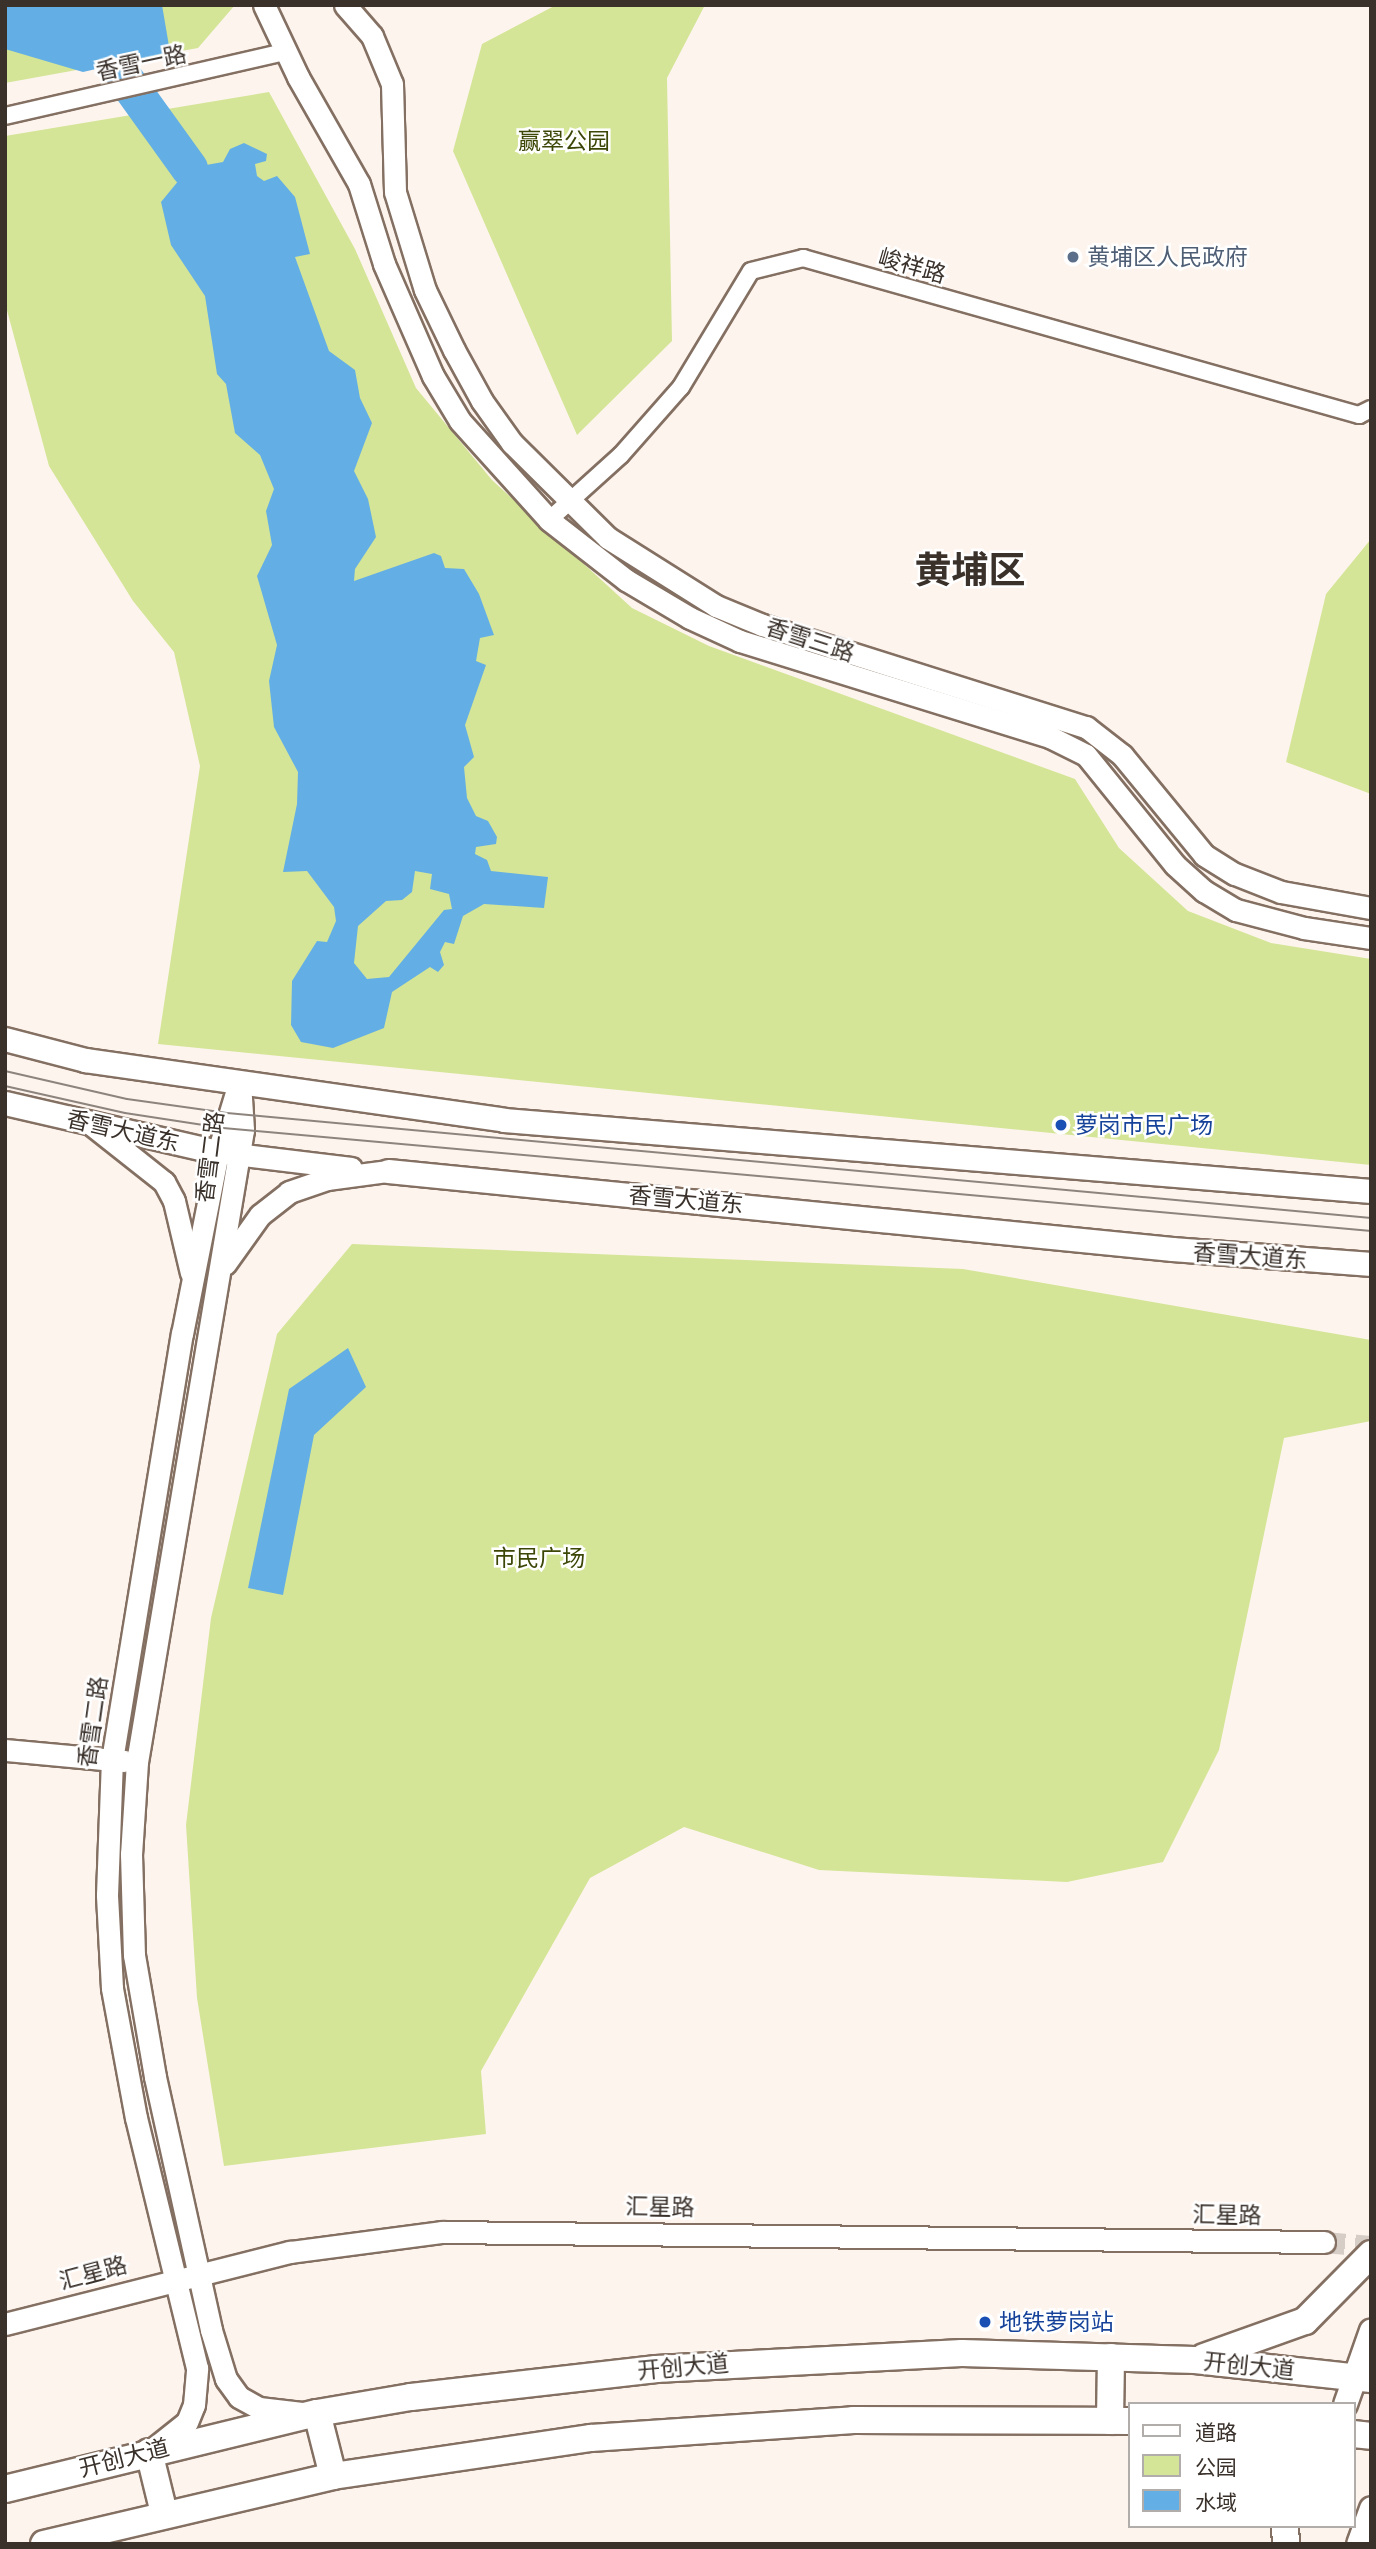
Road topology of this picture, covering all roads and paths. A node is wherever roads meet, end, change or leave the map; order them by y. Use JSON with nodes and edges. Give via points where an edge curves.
{"nodes":[{"id":1,"x":264,"y":5,"type":"edge"},
{"id":2,"x":345,"y":5,"type":"edge"},
{"id":3,"x":285,"y":52,"type":"junction"},
{"id":4,"x":5,"y":116,"type":"edge"},
{"id":5,"x":1371,"y":409,"type":"edge"},
{"id":6,"x":569,"y":504,"type":"junction"},
{"id":7,"x":549,"y":520,"type":"junction"},
{"id":8,"x":1371,"y":908,"type":"edge"},
{"id":9,"x":1371,"y":938,"type":"edge"},
{"id":10,"x":5,"y":1039,"type":"edge"},
{"id":11,"x":240,"y":1082,"type":"junction"},
{"id":12,"x":5,"y":1103,"type":"edge"},
{"id":13,"x":92,"y":1125,"type":"junction"},
{"id":14,"x":228,"y":1153,"type":"junction"},
{"id":15,"x":388,"y":1171,"type":"junction"},
{"id":16,"x":1371,"y":1191,"type":"edge"},
{"id":17,"x":1306,"y":1260,"type":"junction"},
{"id":18,"x":1371,"y":1264,"type":"edge"},
{"id":19,"x":222,"y":1268,"type":"junction"},
{"id":20,"x":1371,"y":1277,"type":"edge"},
{"id":21,"x":193,"y":1281,"type":"junction"},
{"id":22,"x":5,"y":1750,"type":"edge"},
{"id":23,"x":112,"y":1760,"type":"junction"},
{"id":24,"x":137,"y":1762,"type":"junction"},
{"id":25,"x":1324,"y":2242,"type":"tunnel mouth"},
{"id":26,"x":1371,"y":2254,"type":"edge"},
{"id":27,"x":200,"y":2272,"type":"junction"},
{"id":28,"x":176,"y":2279,"type":"junction"},
{"id":29,"x":5,"y":2324,"type":"edge"},
{"id":30,"x":1371,"y":2330,"type":"edge"},
{"id":31,"x":1111,"y":2357,"type":"junction"},
{"id":32,"x":1195,"y":2360,"type":"junction"},
{"id":33,"x":1363,"y":2378,"type":"edge"},
{"id":34,"x":1346,"y":2402,"type":"edge"},
{"id":35,"x":314,"y":2414,"type":"junction"},
{"id":36,"x":1120,"y":2421,"type":"edge"},
{"id":37,"x":149,"y":2452,"type":"junction"},
{"id":38,"x":333,"y":2476,"type":"junction"},
{"id":39,"x":5,"y":2489,"type":"edge"},
{"id":40,"x":1371,"y":2508,"type":"edge"},
{"id":41,"x":164,"y":2513,"type":"junction"},
{"id":42,"x":44,"y":2544,"type":"edge"},
{"id":43,"x":1358,"y":2544,"type":"edge"}],
"edges":[{"from":1,"to":3,"type":"street","name":"香雪三路"},
{"from":2,"to":6,"type":"street","name":"香雪三路","via":[[372,36],[392,84],[395,192],[425,290],[482,401],[512,443]]},
{"from":3,"to":4,"type":"street","name":"香雪一路"},
{"from":3,"to":7,"type":"street","name":"香雪三路","via":[[359,184],[384,264],[433,376],[460,421]]},
{"from":5,"to":6,"type":"street","name":"峻祥路","via":[[1359,415],[803,258],[751,271],[681,387]]},
{"from":6,"to":7,"type":"street","name":"峻祥路"},
{"from":6,"to":8,"type":"street","name":"香雪三路","via":[[654,571],[716,606],[762,625],[1086,727],[1122,755],[1204,855],[1235,874],[1281,892]]},
{"from":7,"to":9,"type":"street","name":"香雪三路","via":[[626,580],[740,641],[1050,737],[1086,755],[1175,865],[1204,891],[1236,910],[1304,928]]},
{"from":10,"to":11,"type":"main road","via":[[85,1060]]},
{"from":11,"to":14,"type":"street","name":"香雪二路"},
{"from":11,"to":16,"type":"main road","via":[[504,1120]]},
{"from":12,"to":13,"type":"main road","name":"香雪大道东"},
{"from":13,"to":14,"type":"main road","name":"香雪大道东"},
{"from":13,"to":21,"type":"street","via":[[164,1182],[179,1218]]},
{"from":14,"to":15,"type":"street","name":"香雪大道东"},
{"from":14,"to":19,"type":"street","name":"香雪二路"},
{"from":14,"to":21,"type":"street","name":"香雪二路"},
{"from":15,"to":17,"type":"main road","name":"香雪大道东"},
{"from":15,"to":19,"type":"street","via":[[327,1179],[289,1192],[260,1215]]},
{"from":17,"to":18,"type":"main road","name":"香雪大道东"},
{"from":17,"to":20,"type":"main road"},
{"from":19,"to":24,"type":"street","name":"香雪二路"},
{"from":21,"to":23,"type":"street","name":"香雪二路"},
{"from":22,"to":23,"type":"street"},
{"from":23,"to":24,"type":"street"},
{"from":23,"to":28,"type":"street","name":"香雪二路","via":[[107,1895],[112,1988],[136,2119]]},
{"from":24,"to":27,"type":"street","name":"香雪二路","via":[[131,1854],[134,1955],[155,2077]]},
{"from":25,"to":27,"type":"street","name":"汇星路","via":[[511,2230],[369,2240]]},
{"from":26,"to":32,"type":"main road","via":[[1305,2321]]},
{"from":27,"to":28,"type":"street","name":"汇星路"},
{"from":27,"to":35,"type":"street","name":"香雪二路","via":[[226,2379],[239,2397],[259,2408]]},
{"from":28,"to":29,"type":"street","name":"汇星路"},
{"from":28,"to":37,"type":"street","name":"香雪二路","via":[[197,2368],[194,2405],[175,2435]]},
{"from":30,"to":33,"type":"main road"},
{"from":31,"to":32,"type":"main road","name":"开创大道"},
{"from":31,"to":35,"type":"main road","name":"开创大道","via":[[962,2353],[779,2360],[507,2385]]},
{"from":31,"to":36,"type":"main road"},
{"from":32,"to":33,"type":"main road","name":"开创大道"},
{"from":33,"to":34,"type":"main road"},
{"from":35,"to":37,"type":"main road","name":"开创大道"},
{"from":35,"to":38,"type":"main road"},
{"from":36,"to":38,"type":"main road","via":[[853,2420],[685,2429],[426,2459]]},
{"from":37,"to":39,"type":"main road","name":"开创大道"},
{"from":37,"to":41,"type":"main road"},
{"from":38,"to":41,"type":"main road"},
{"from":40,"to":43,"type":"main road"},
{"from":41,"to":42,"type":"main road"}]}
